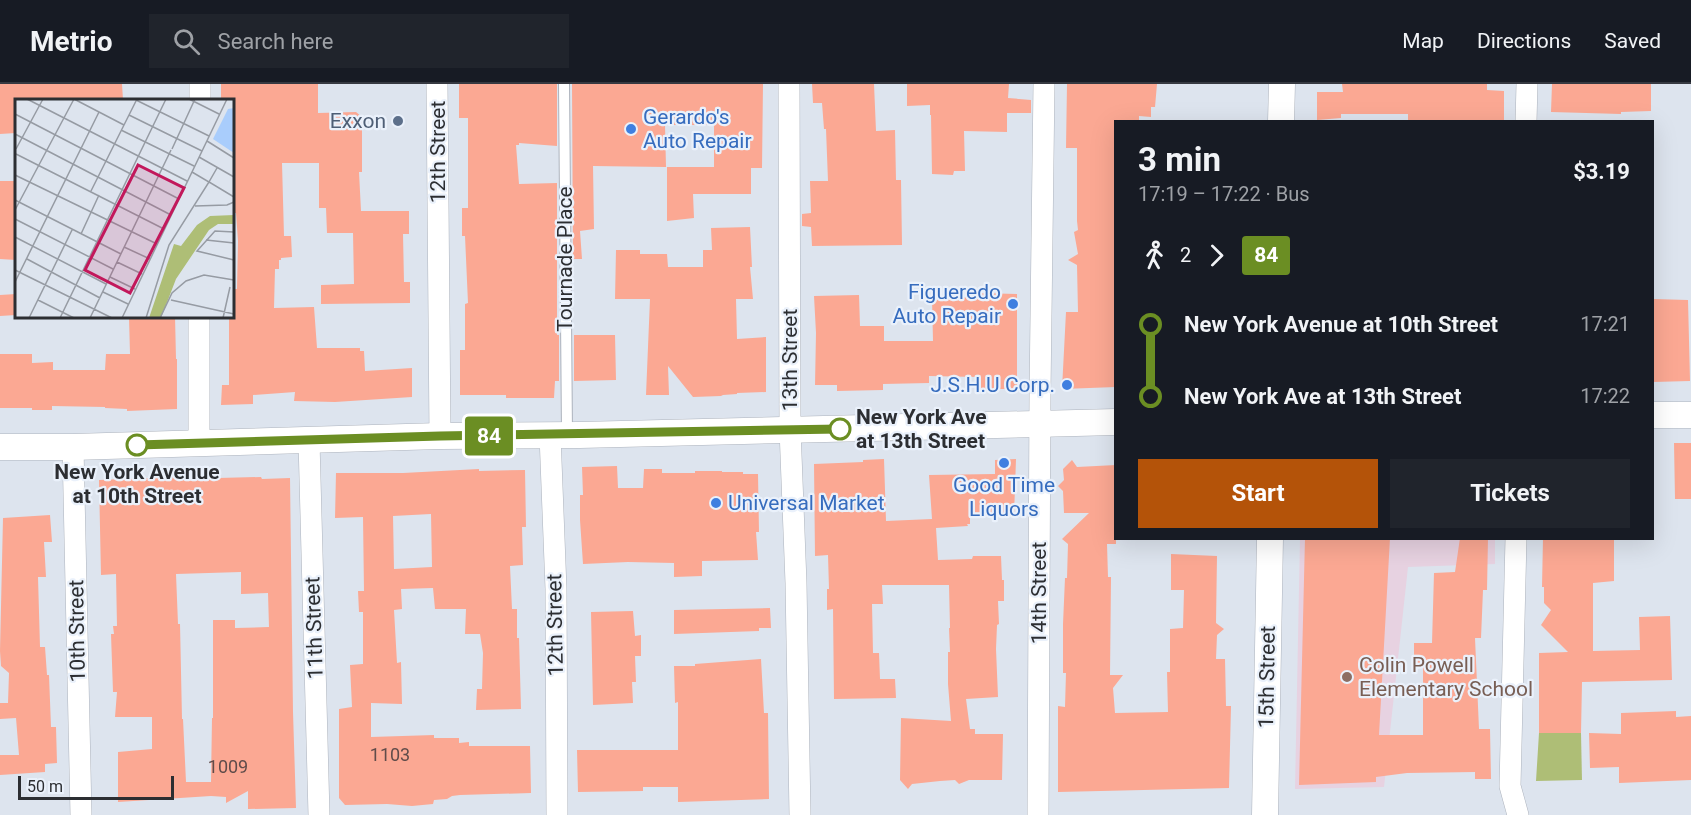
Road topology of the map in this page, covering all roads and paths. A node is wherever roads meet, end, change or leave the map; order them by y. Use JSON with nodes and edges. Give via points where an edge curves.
{"nodes":[{"id":1,"x":437,"y":84,"type":"edge"},
{"id":2,"x":564,"y":84,"type":"edge"},
{"id":3,"x":789,"y":84,"type":"edge"},
{"id":4,"x":1044,"y":84,"type":"edge"},
{"id":5,"x":1282,"y":84,"type":"edge"},
{"id":6,"x":1527,"y":84,"type":"edge"},
{"id":7,"x":1281,"y":120,"type":"edge"},
{"id":8,"x":1526,"y":120,"type":"edge"},
{"id":9,"x":199,"y":318,"type":"edge"},
{"id":10,"x":1654,"y":415,"type":"edge"},
{"id":11,"x":1691,"y":415,"type":"edge"},
{"id":12,"x":1114,"y":422,"type":"edge"},
{"id":13,"x":1040,"y":424,"type":"junction"},
{"id":14,"x":790,"y":429,"type":"junction"},
{"id":15,"x":559,"y":435,"type":"junction"},
{"id":16,"x":440,"y":436,"type":"junction"},
{"id":17,"x":309,"y":441,"type":"junction"},
{"id":18,"x":198,"y":444,"type":"junction"},
{"id":19,"x":0,"y":447,"type":"edge"},
{"id":20,"x":73,"y":447,"type":"junction"},
{"id":21,"x":1270,"y":540,"type":"edge"},
{"id":22,"x":1515,"y":540,"type":"edge"},
{"id":23,"x":81,"y":815,"type":"edge"},
{"id":24,"x":319,"y":815,"type":"edge"},
{"id":25,"x":557,"y":815,"type":"edge"},
{"id":26,"x":800,"y":815,"type":"edge"},
{"id":27,"x":1038,"y":815,"type":"edge"},
{"id":28,"x":1265,"y":815,"type":"edge"},
{"id":29,"x":1518,"y":815,"type":"edge"}],
"edges":[{"from":1,"to":16,"type":"street","name":"12th Street"},
{"from":2,"to":15,"type":"lane","name":"Tournade Place"},
{"from":3,"to":14,"type":"street","name":"13th Street"},
{"from":4,"to":13,"type":"street","name":"14th Street"},
{"from":5,"to":7,"type":"street"},
{"from":6,"to":8,"type":"street"},
{"from":9,"to":18,"type":"street"},
{"from":10,"to":11,"type":"street"},
{"from":12,"to":13,"type":"street"},
{"from":13,"to":14,"type":"street"},
{"from":13,"to":27,"type":"street","name":"14th Street"},
{"from":14,"to":15,"type":"street"},
{"from":14,"to":26,"type":"street","name":"13th Street"},
{"from":15,"to":16,"type":"street"},
{"from":15,"to":25,"type":"street","name":"12th Street"},
{"from":16,"to":17,"type":"street"},
{"from":17,"to":18,"type":"street"},
{"from":17,"to":24,"type":"street","name":"11th Street"},
{"from":18,"to":20,"type":"street"},
{"from":19,"to":20,"type":"street"},
{"from":20,"to":23,"type":"street","name":"10th Street"},
{"from":21,"to":28,"type":"street","name":"15th Street"},
{"from":22,"to":29,"type":"street","via":[[1510,786]]}]}
